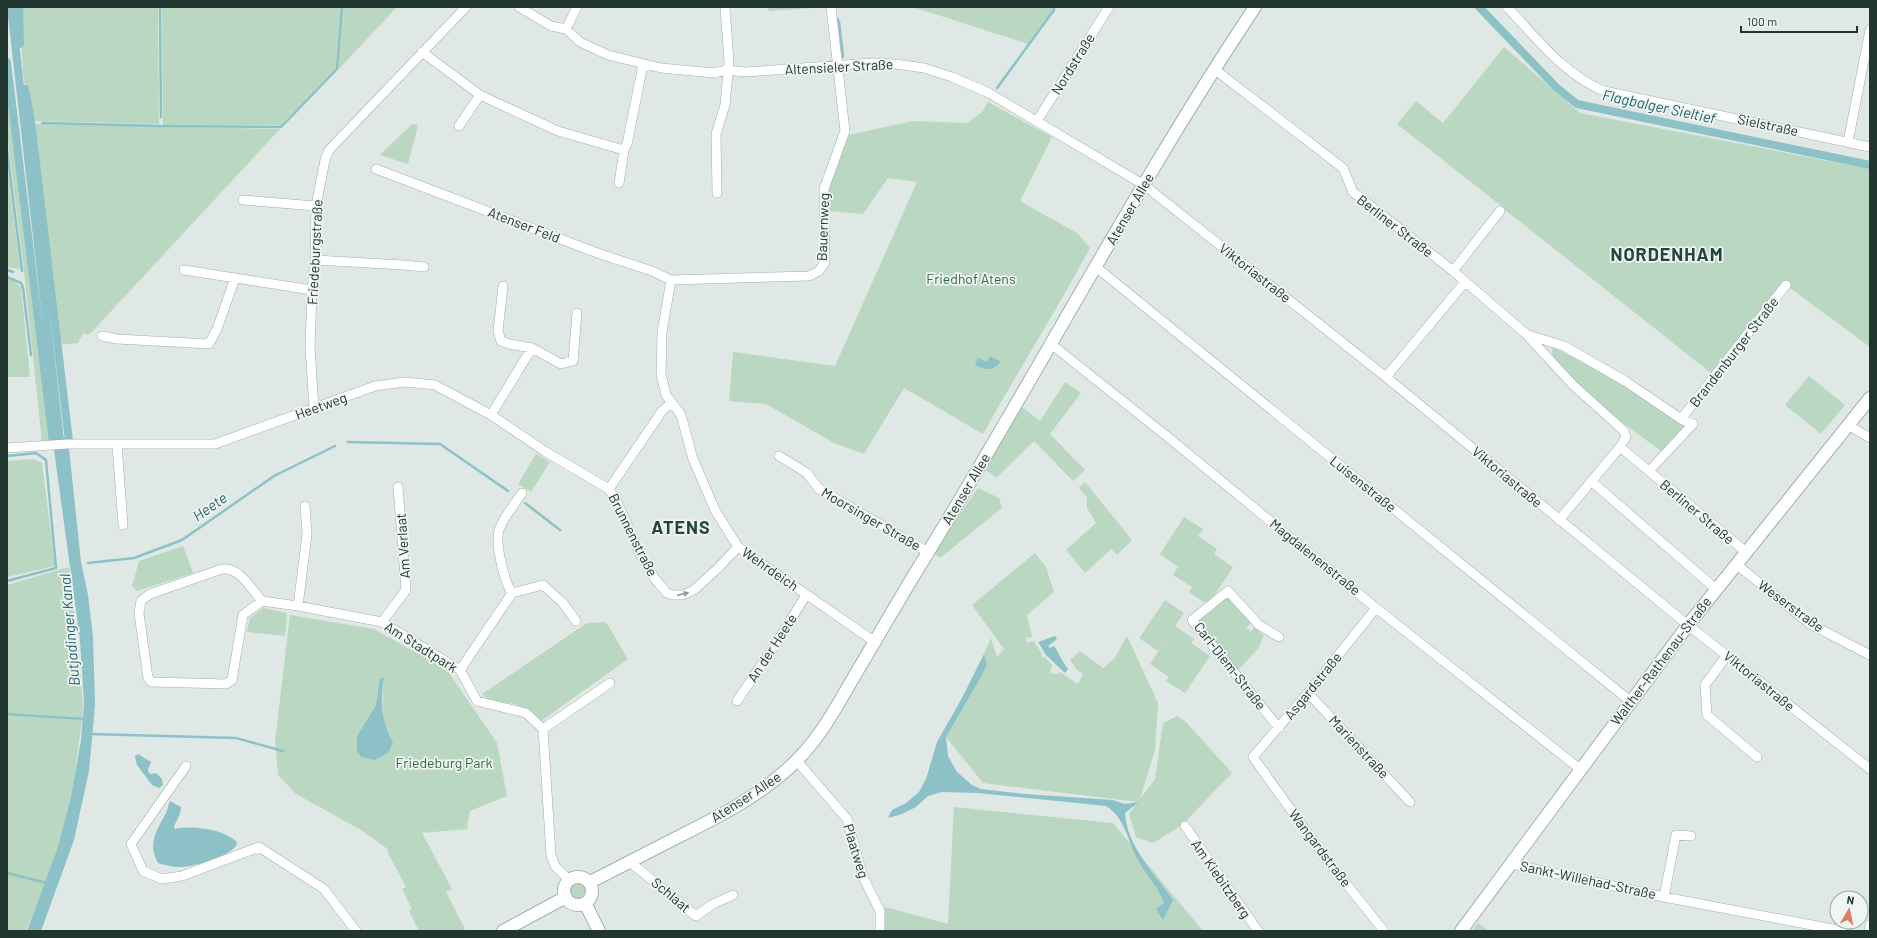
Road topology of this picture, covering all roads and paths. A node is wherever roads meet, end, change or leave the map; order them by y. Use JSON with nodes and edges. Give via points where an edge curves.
{"nodes":[{"id":1,"x":466,"y":7,"type":"edge"},
{"id":2,"x":519,"y":7,"type":"edge"},
{"id":3,"x":577,"y":7,"type":"edge"},
{"id":4,"x":725,"y":7,"type":"edge"},
{"id":5,"x":831,"y":7,"type":"edge"},
{"id":6,"x":1109,"y":7,"type":"edge"},
{"id":7,"x":1256,"y":7,"type":"edge"},
{"id":8,"x":1512,"y":9,"type":"edge"},
{"id":9,"x":566,"y":29,"type":"junction"},
{"id":10,"x":1870,"y":30,"type":"edge"},
{"id":11,"x":422,"y":52,"type":"junction"},
{"id":12,"x":644,"y":65,"type":"junction"},
{"id":13,"x":838,"y":66,"type":"junction"},
{"id":14,"x":1214,"y":69,"type":"junction"},
{"id":15,"x":727,"y":70,"type":"junction"},
{"id":16,"x":480,"y":95,"type":"junction"},
{"id":17,"x":1037,"y":121,"type":"junction"},
{"id":18,"x":459,"y":126,"type":"dead end"},
{"id":19,"x":1848,"y":142,"type":"junction"},
{"id":20,"x":1870,"y":147,"type":"edge"},
{"id":21,"x":624,"y":150,"type":"junction"},
{"id":22,"x":376,"y":169,"type":"dead end"},
{"id":23,"x":620,"y":183,"type":"dead end"},
{"id":24,"x":1144,"y":185,"type":"junction"},
{"id":25,"x":717,"y":193,"type":"dead end"},
{"id":26,"x":243,"y":200,"type":"dead end"},
{"id":27,"x":316,"y":206,"type":"junction"},
{"id":28,"x":1500,"y":211,"type":"dead end"},
{"id":29,"x":315,"y":260,"type":"junction"},
{"id":30,"x":424,"y":267,"type":"dead end"},
{"id":31,"x":1096,"y":267,"type":"junction"},
{"id":32,"x":184,"y":270,"type":"dead end"},
{"id":33,"x":1452,"y":271,"type":"junction"},
{"id":34,"x":235,"y":278,"type":"junction"},
{"id":35,"x":671,"y":280,"type":"junction"},
{"id":36,"x":1465,"y":282,"type":"junction"},
{"id":37,"x":1786,"y":285,"type":"dead end"},
{"id":38,"x":503,"y":286,"type":"dead end"},
{"id":39,"x":312,"y":290,"type":"junction"},
{"id":40,"x":577,"y":313,"type":"dead end"},
{"id":41,"x":1526,"y":334,"type":"junction"},
{"id":42,"x":102,"y":336,"type":"dead end"},
{"id":43,"x":1051,"y":344,"type":"junction"},
{"id":44,"x":532,"y":348,"type":"junction"},
{"id":45,"x":1386,"y":377,"type":"junction"},
{"id":46,"x":1870,"y":398,"type":"edge"},
{"id":47,"x":671,"y":403,"type":"junction"},
{"id":48,"x":314,"y":409,"type":"junction"},
{"id":49,"x":491,"y":415,"type":"junction"},
{"id":50,"x":1681,"y":419,"type":"junction"},
{"id":51,"x":1848,"y":426,"type":"junction"},
{"id":52,"x":1870,"y":438,"type":"edge"},
{"id":53,"x":117,"y":445,"type":"junction"},
{"id":54,"x":1620,"y":447,"type":"junction"},
{"id":55,"x":7,"y":448,"type":"edge"},
{"id":56,"x":779,"y":456,"type":"dead end"},
{"id":57,"x":1649,"y":471,"type":"junction"},
{"id":58,"x":1591,"y":481,"type":"junction"},
{"id":59,"x":398,"y":488,"type":"dead end"},
{"id":60,"x":609,"y":489,"type":"junction"},
{"id":61,"x":522,"y":493,"type":"dead end"},
{"id":62,"x":305,"y":506,"type":"dead end"},
{"id":63,"x":1559,"y":520,"type":"junction"},
{"id":64,"x":123,"y":525,"type":"dead end"},
{"id":65,"x":738,"y":547,"type":"junction"},
{"id":66,"x":928,"y":552,"type":"junction"},
{"id":67,"x":1746,"y":552,"type":"junction"},
{"id":68,"x":1736,"y":564,"type":"junction"},
{"id":69,"x":1716,"y":589,"type":"junction"},
{"id":70,"x":512,"y":593,"type":"junction"},
{"id":71,"x":806,"y":594,"type":"junction"},
{"id":72,"x":262,"y":601,"type":"junction"},
{"id":73,"x":298,"y":606,"type":"junction"},
{"id":74,"x":1376,"y":608,"type":"junction"},
{"id":75,"x":576,"y":621,"type":"dead end"},
{"id":76,"x":382,"y":622,"type":"junction"},
{"id":77,"x":1688,"y":625,"type":"junction"},
{"id":78,"x":1278,"y":637,"type":"dead end"},
{"id":79,"x":874,"y":642,"type":"junction"},
{"id":80,"x":1727,"y":655,"type":"junction"},
{"id":81,"x":1870,"y":655,"type":"edge"},
{"id":82,"x":460,"y":670,"type":"junction"},
{"id":83,"x":610,"y":683,"type":"dead end"},
{"id":84,"x":1308,"y":693,"type":"junction"},
{"id":85,"x":737,"y":701,"type":"dead end"},
{"id":86,"x":1630,"y":701,"type":"junction"},
{"id":87,"x":1279,"y":728,"type":"junction"},
{"id":88,"x":543,"y":729,"type":"junction"},
{"id":89,"x":1757,"y":757,"type":"dead end"},
{"id":90,"x":797,"y":761,"type":"junction"},
{"id":91,"x":1257,"y":764,"type":"joint"},
{"id":92,"x":186,"y":766,"type":"dead end"},
{"id":93,"x":1580,"y":769,"type":"junction"},
{"id":94,"x":1870,"y":769,"type":"edge"},
{"id":95,"x":1410,"y":802,"type":"dead end"},
{"id":96,"x":1185,"y":826,"type":"dead end"},
{"id":97,"x":1690,"y":836,"type":"dead end"},
{"id":98,"x":630,"y":862,"type":"junction"},
{"id":99,"x":1512,"y":864,"type":"junction"},
{"id":100,"x":569,"y":880,"type":"junction"},
{"id":101,"x":590,"y":882,"type":"junction"},
{"id":102,"x":733,"y":895,"type":"dead end"},
{"id":103,"x":1664,"y":897,"type":"junction"},
{"id":104,"x":566,"y":898,"type":"junction"},
{"id":105,"x":585,"y":903,"type":"junction"},
{"id":106,"x":1870,"y":925,"type":"edge"},
{"id":107,"x":1253,"y":929,"type":"edge"},
{"id":108,"x":356,"y":931,"type":"edge"},
{"id":109,"x":503,"y":931,"type":"edge"},
{"id":110,"x":599,"y":931,"type":"edge"},
{"id":111,"x":880,"y":931,"type":"edge"},
{"id":112,"x":1384,"y":931,"type":"edge"},
{"id":113,"x":1460,"y":931,"type":"edge"},
{"id":114,"x":1843,"y":931,"type":"edge"},
{"id":115,"x":1869,"y":931,"type":"edge"}],
"edges":[{"from":1,"to":11,"type":"street","name":"Friedeburgstraße"},
{"from":2,"to":9,"type":"street","name":"Altensieler Straße","via":[[551,26]]},
{"from":3,"to":9,"type":"street"},
{"from":4,"to":15,"type":"street","via":[[729,62]]},
{"from":5,"to":13,"type":"street","name":"Bauernweg"},
{"from":6,"to":17,"type":"street","name":"Nordstraße"},
{"from":7,"to":14,"type":"street","name":"Atenser Allee"},
{"from":8,"to":19,"type":"street","name":"Sielstraße","via":[[1570,73],[1604,91]]},
{"from":9,"to":12,"type":"street","name":"Altensieler Straße","via":[[580,42],[608,55]]},
{"from":10,"to":19,"type":"street"},
{"from":11,"to":16,"type":"street"},
{"from":11,"to":27,"type":"street","name":"Friedeburgstraße","via":[[329,150]]},
{"from":12,"to":15,"type":"street","name":"Altensieler Straße","via":[[714,73]]},
{"from":12,"to":21,"type":"street"},
{"from":13,"to":15,"type":"street","name":"Altensieler Straße","via":[[745,72]]},
{"from":13,"to":17,"type":"street","name":"Altensieler Straße","via":[[888,63],[924,68],[989,93]]},
{"from":13,"to":35,"type":"street","name":"Bauernweg","via":[[845,131],[824,189],[825,262],[819,271],[809,276]]},
{"from":14,"to":24,"type":"street","name":"Atenser Allee"},
{"from":14,"to":33,"type":"street","name":"Berliner Straße","via":[[1343,168],[1352,192]]},
{"from":15,"to":25,"type":"street","via":[[725,105],[716,134]]},
{"from":16,"to":18,"type":"street"},
{"from":16,"to":21,"type":"street","via":[[558,131]]},
{"from":17,"to":24,"type":"street","name":"Altensieler Straße"},
{"from":19,"to":20,"type":"street","name":"Sielstraße"},
{"from":21,"to":23,"type":"street"},
{"from":22,"to":35,"type":"street","name":"Atenser Feld"},
{"from":24,"to":31,"type":"street","name":"Atenser Allee"},
{"from":24,"to":45,"type":"street","name":"Viktoriastraße"},
{"from":26,"to":27,"type":"street"},
{"from":27,"to":29,"type":"street","name":"Friedeburgstraße"},
{"from":28,"to":33,"type":"street"},
{"from":29,"to":30,"type":"street"},
{"from":29,"to":39,"type":"street","name":"Friedeburgstraße"},
{"from":31,"to":43,"type":"street","name":"Atenser Allee"},
{"from":31,"to":86,"type":"street","name":"Luisenstraße"},
{"from":32,"to":34,"type":"street"},
{"from":33,"to":36,"type":"street","name":"Berliner Straße"},
{"from":34,"to":39,"type":"street"},
{"from":34,"to":42,"type":"street","via":[[218,329],[209,344]]},
{"from":35,"to":47,"type":"street","via":[[662,332],[661,374],[666,395]]},
{"from":36,"to":41,"type":"street","name":"Berliner Straße"},
{"from":36,"to":45,"type":"street"},
{"from":37,"to":50,"type":"street","name":"Brandenburger Straße"},
{"from":38,"to":44,"type":"street","via":[[498,331],[501,341]]},
{"from":39,"to":48,"type":"street","name":"Friedeburgstraße","via":[[310,347]]},
{"from":40,"to":44,"type":"street","via":[[572,361],[561,364]]},
{"from":41,"to":50,"type":"street","name":"Berliner Straße","via":[[1564,346],[1625,381]]},
{"from":41,"to":54,"type":"street","name":"Berliner Straße","via":[[1573,385],[1624,431],[1626,437]]},
{"from":43,"to":66,"type":"street","name":"Atenser Allee"},
{"from":43,"to":74,"type":"street","name":"Magdalenenstraße"},
{"from":44,"to":49,"type":"street"},
{"from":45,"to":63,"type":"street","name":"Viktoriastraße"},
{"from":46,"to":51,"type":"street","name":"Walther-Rathenau-Straße"},
{"from":47,"to":60,"type":"street","name":"Brunnenstraße","via":[[662,411]]},
{"from":47,"to":65,"type":"street","name":"Wehrdeich","via":[[680,415],[693,459],[715,510]]},
{"from":48,"to":49,"type":"street","name":"Heetweg","via":[[375,386],[405,382],[435,385]]},
{"from":48,"to":53,"type":"street","name":"Heetweg","via":[[215,444]]},
{"from":49,"to":60,"type":"street","name":"Heetweg","via":[[546,452]]},
{"from":50,"to":57,"type":"street","name":"Berliner Straße","via":[[1693,424]]},
{"from":51,"to":52,"type":"street"},
{"from":51,"to":67,"type":"street","name":"Walther-Rathenau-Straße"},
{"from":53,"to":55,"type":"street","name":"Heetweg","via":[[67,444]]},
{"from":53,"to":64,"type":"street"},
{"from":54,"to":57,"type":"street","name":"Berliner Straße"},
{"from":54,"to":58,"type":"street"},
{"from":56,"to":66,"type":"street","name":"Moorsinger Straße","via":[[807,472],[819,489]]},
{"from":57,"to":67,"type":"street","name":"Berliner Straße"},
{"from":58,"to":63,"type":"street"},
{"from":58,"to":69,"type":"street"},
{"from":59,"to":76,"type":"street","name":"Am Verlaat","via":[[406,590]]},
{"from":60,"to":65,"type":"street","name":"Brunnenstraße","one_way":true,"via":[[640,554],[667,593],[684,595],[694,590]]},
{"from":61,"to":70,"type":"street","via":[[499,530],[498,548],[508,587]]},
{"from":62,"to":73,"type":"street","via":[[308,534]]},
{"from":63,"to":77,"type":"street","name":"Viktoriastraße"},
{"from":65,"to":71,"type":"street","name":"Wehrdeich"},
{"from":66,"to":79,"type":"street","name":"Atenser Allee"},
{"from":67,"to":68,"type":"street","name":"Walther-Rathenau-Straße"},
{"from":68,"to":69,"type":"street","name":"Walther-Rathenau-Straße"},
{"from":68,"to":81,"type":"street","name":"Weserstraße","via":[[1810,624]]},
{"from":69,"to":77,"type":"street","name":"Walther-Rathenau-Straße"},
{"from":70,"to":75,"type":"street","via":[[543,585]]},
{"from":70,"to":82,"type":"street"},
{"from":71,"to":79,"type":"street","name":"Wehrdeich"},
{"from":71,"to":85,"type":"street","name":"An der Heete"},
{"from":72,"to":72,"type":"street","via":[[231,568],[150,594],[142,601],[139,613],[148,678],[152,682],[162,683],[226,684],[232,680],[243,615]]},
{"from":72,"to":73,"type":"street","name":"Am Stadtpark"},
{"from":73,"to":76,"type":"street","name":"Am Stadtpark"},
{"from":74,"to":84,"type":"street","name":"Asgardstraße"},
{"from":74,"to":93,"type":"street","name":"Magdalenenstraße"},
{"from":76,"to":82,"type":"street","name":"Am Stadtpark"},
{"from":77,"to":80,"type":"street","name":"Viktoriastraße"},
{"from":77,"to":86,"type":"street","name":"Walther-Rathenau-Straße"},
{"from":78,"to":87,"type":"street","name":"Carl-Diem-Straße","via":[[1259,626],[1228,591],[1192,620]]},
{"from":79,"to":90,"type":"street","name":"Atenser Allee","via":[[821,730]]},
{"from":80,"to":89,"type":"street","via":[[1705,685],[1707,715]]},
{"from":80,"to":94,"type":"street","name":"Viktoriastraße"},
{"from":82,"to":88,"type":"street","name":"Am Stadtpark","via":[[477,701],[526,713]]},
{"from":83,"to":88,"type":"street"},
{"from":84,"to":87,"type":"street","name":"Asgardstraße"},
{"from":84,"to":95,"type":"street","name":"Marienstraße"},
{"from":86,"to":93,"type":"street","name":"Walther-Rathenau-Straße"},
{"from":87,"to":91,"type":"street","name":"Asgardstraße","via":[[1253,757]]},
{"from":88,"to":100,"type":"street","via":[[551,855],[555,866]]},
{"from":90,"to":98,"type":"street","name":"Atenser Allee","via":[[732,809]]},
{"from":90,"to":111,"type":"street","name":"Plaatweg","via":[[847,819],[862,877],[880,911]]},
{"from":91,"to":112,"type":"street","name":"Wangardstraße","via":[[1324,856]]},
{"from":92,"to":108,"type":"street","via":[[131,844],[143,871],[162,879],[182,876],[260,847],[324,889]]},
{"from":93,"to":99,"type":"street","name":"Walther-Rathenau-Straße"},
{"from":96,"to":107,"type":"street","name":"Am Kiebitzberg"},
{"from":97,"to":103,"type":"street","name":"Sankt-Willehad-Straße","via":[[1676,835]]},
{"from":98,"to":101,"type":"street","name":"Atenser Allee"},
{"from":98,"to":102,"type":"street","name":"Schlaat","via":[[696,916]]},
{"from":99,"to":103,"type":"street","name":"Sankt-Willehad-Straße"},
{"from":99,"to":113,"type":"street","name":"Walther-Rathenau-Straße"},
{"from":100,"to":101,"type":"street","via":[[581,877]]},
{"from":100,"to":104,"type":"street","via":[[564,888]]},
{"from":101,"to":105,"type":"street","via":[[592,893]]},
{"from":103,"to":114,"type":"street","name":"Sankt-Willehad-Straße"},
{"from":104,"to":105,"type":"street","via":[[574,904]]},
{"from":104,"to":109,"type":"street"},
{"from":105,"to":110,"type":"street"},
{"from":106,"to":115,"type":"street"}]}
